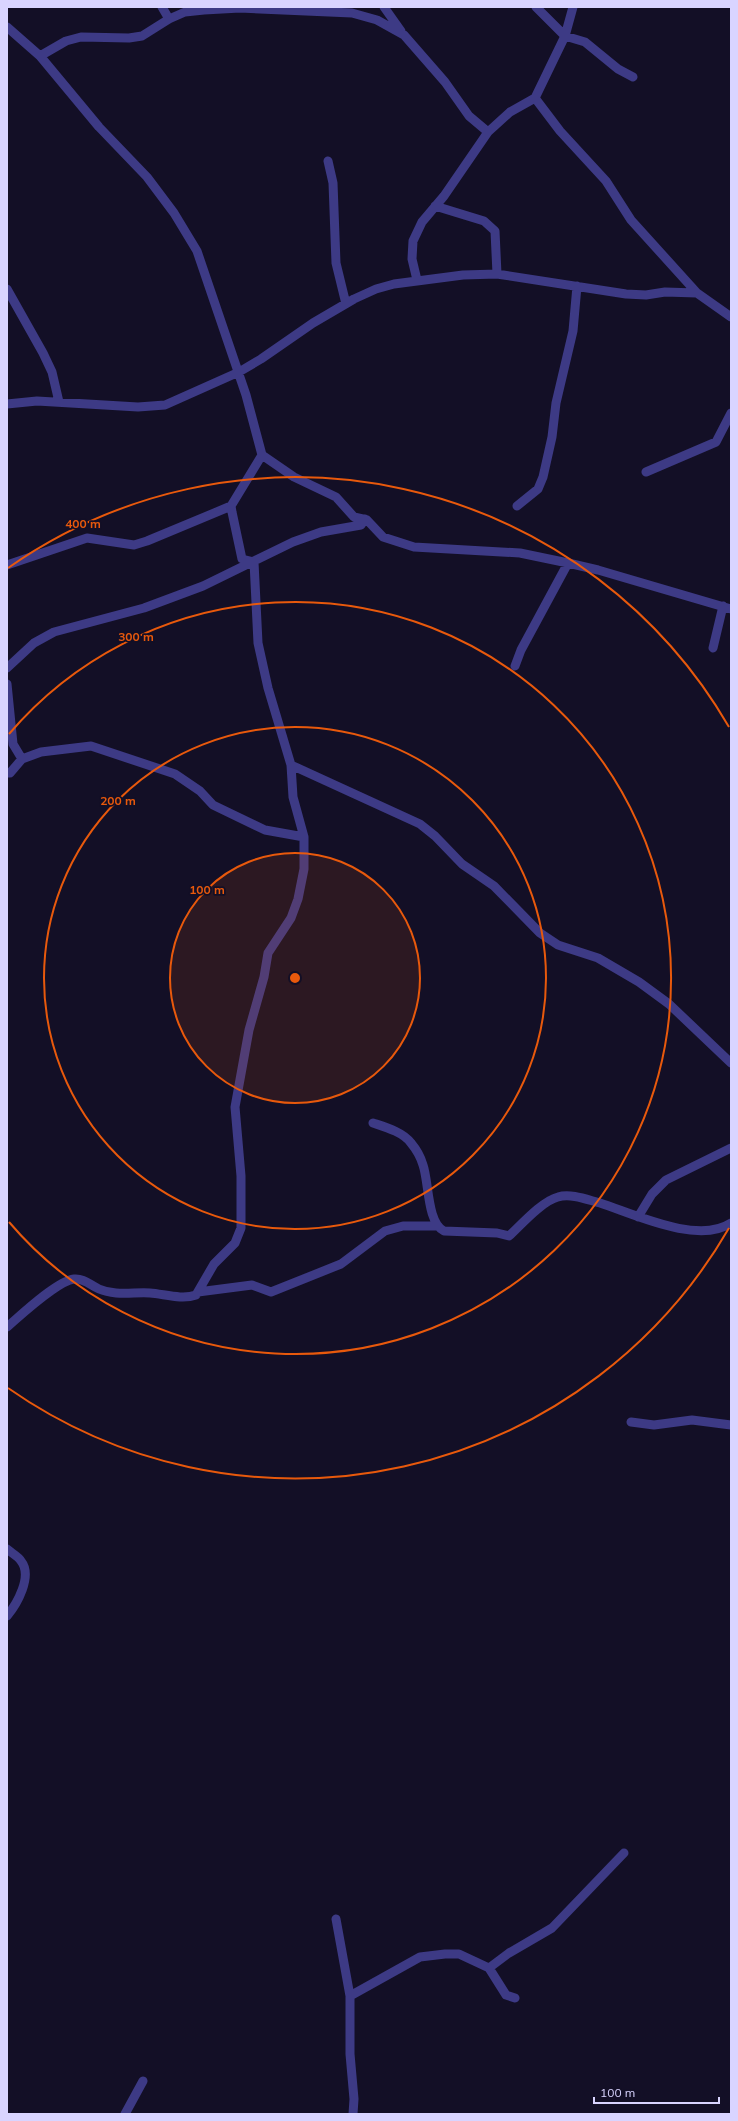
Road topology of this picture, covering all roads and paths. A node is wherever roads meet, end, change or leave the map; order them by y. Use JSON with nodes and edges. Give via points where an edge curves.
{"nodes":[{"id":1,"x":162,"y":7,"type":"edge"},
{"id":2,"x":384,"y":7,"type":"edge"},
{"id":3,"x":536,"y":7,"type":"edge"},
{"id":4,"x":572,"y":7,"type":"edge"},
{"id":5,"x":169,"y":19,"type":"junction"},
{"id":6,"x":7,"y":26,"type":"edge"},
{"id":7,"x":404,"y":36,"type":"junction"},
{"id":8,"x":565,"y":36,"type":"junction"},
{"id":9,"x":40,"y":56,"type":"junction"},
{"id":10,"x":633,"y":77,"type":"dead end"},
{"id":11,"x":536,"y":98,"type":"junction"},
{"id":12,"x":488,"y":132,"type":"junction"},
{"id":13,"x":328,"y":162,"type":"dead end"},
{"id":14,"x":435,"y":206,"type":"junction"},
{"id":15,"x":496,"y":274,"type":"junction"},
{"id":16,"x":417,"y":280,"type":"junction"},
{"id":17,"x":577,"y":286,"type":"junction"},
{"id":18,"x":7,"y":289,"type":"edge"},
{"id":19,"x":697,"y":293,"type":"junction"},
{"id":20,"x":346,"y":304,"type":"junction"},
{"id":21,"x":731,"y":317,"type":"edge"},
{"id":22,"x":239,"y":372,"type":"junction"},
{"id":23,"x":59,"y":402,"type":"junction"},
{"id":24,"x":7,"y":404,"type":"edge"},
{"id":25,"x":731,"y":413,"type":"edge"},
{"id":26,"x":262,"y":455,"type":"junction"},
{"id":27,"x":646,"y":472,"type":"dead end"},
{"id":28,"x":232,"y":506,"type":"junction"},
{"id":29,"x":517,"y":506,"type":"dead end"},
{"id":30,"x":365,"y":519,"type":"junction"},
{"id":31,"x":254,"y":562,"type":"junction"},
{"id":32,"x":568,"y":563,"type":"junction"},
{"id":33,"x":7,"y":565,"type":"edge"},
{"id":34,"x":727,"y":607,"type":"edge"},
{"id":35,"x":713,"y":648,"type":"dead end"},
{"id":36,"x":515,"y":666,"type":"dead end"},
{"id":37,"x":7,"y":668,"type":"edge"},
{"id":38,"x":7,"y":684,"type":"edge"},
{"id":39,"x":22,"y":759,"type":"junction"},
{"id":40,"x":292,"y":765,"type":"junction"},
{"id":41,"x":7,"y":773,"type":"edge"},
{"id":42,"x":304,"y":837,"type":"junction"},
{"id":43,"x":731,"y":1063,"type":"edge"},
{"id":44,"x":373,"y":1123,"type":"dead end"},
{"id":45,"x":731,"y":1148,"type":"edge"},
{"id":46,"x":638,"y":1217,"type":"junction"},
{"id":47,"x":731,"y":1223,"type":"edge"},
{"id":48,"x":438,"y":1226,"type":"junction"},
{"id":49,"x":198,"y":1292,"type":"junction"},
{"id":50,"x":7,"y":1327,"type":"edge"},
{"id":51,"x":631,"y":1422,"type":"dead end"},
{"id":52,"x":731,"y":1425,"type":"edge"},
{"id":53,"x":7,"y":1549,"type":"edge"},
{"id":54,"x":7,"y":1616,"type":"edge"},
{"id":55,"x":624,"y":1853,"type":"dead end"},
{"id":56,"x":336,"y":1919,"type":"dead end"},
{"id":57,"x":489,"y":1968,"type":"junction"},
{"id":58,"x":350,"y":1996,"type":"junction"},
{"id":59,"x":516,"y":1998,"type":"dead end"},
{"id":60,"x":143,"y":2082,"type":"dead end"},
{"id":61,"x":125,"y":2114,"type":"edge"},
{"id":62,"x":353,"y":2114,"type":"edge"}],
"edges":[{"from":1,"to":5,"type":"street"},
{"from":2,"to":7,"type":"street"},
{"from":3,"to":8,"type":"street"},
{"from":4,"to":8,"type":"street"},
{"from":5,"to":7,"type":"street","via":[[185,12],[226,9],[318,11],[352,14],[377,20]]},
{"from":5,"to":9,"type":"street","via":[[142,36],[81,37],[66,41]]},
{"from":6,"to":9,"type":"street"},
{"from":7,"to":12,"type":"street","via":[[445,82],[469,116]]},
{"from":8,"to":10,"type":"street","via":[[585,42],[618,69]]},
{"from":8,"to":11,"type":"street"},
{"from":9,"to":22,"type":"street","via":[[99,128],[146,177],[174,213],[197,251]]},
{"from":11,"to":12,"type":"street","via":[[510,112]]},
{"from":11,"to":19,"type":"street","via":[[560,132],[606,181],[631,220]]},
{"from":12,"to":14,"type":"street"},
{"from":13,"to":20,"type":"street","via":[[333,183],[336,263]]},
{"from":14,"to":15,"type":"street","via":[[484,221],[495,232]]},
{"from":14,"to":16,"type":"street","via":[[422,222],[412,241],[412,259]]},
{"from":15,"to":16,"type":"street"},
{"from":15,"to":17,"type":"street"},
{"from":16,"to":20,"type":"street","via":[[376,289]]},
{"from":17,"to":19,"type":"street","via":[[646,295],[665,292]]},
{"from":17,"to":29,"type":"street","via":[[573,331],[556,403],[543,477],[538,489]]},
{"from":18,"to":23,"type":"street","via":[[52,372]]},
{"from":19,"to":21,"type":"street"},
{"from":20,"to":22,"type":"street"},
{"from":22,"to":23,"type":"street","via":[[165,405],[138,407]]},
{"from":22,"to":26,"type":"street"},
{"from":23,"to":24,"type":"street"},
{"from":25,"to":27,"type":"street","via":[[716,442]]},
{"from":26,"to":28,"type":"street"},
{"from":26,"to":30,"type":"street","via":[[298,479],[336,497],[354,517]]},
{"from":28,"to":31,"type":"street","via":[[242,559]]},
{"from":28,"to":33,"type":"street","via":[[134,545],[87,538]]},
{"from":30,"to":31,"type":"street","via":[[361,525],[321,532],[293,542]]},
{"from":30,"to":32,"type":"street","via":[[383,537],[414,547],[520,553]]},
{"from":31,"to":37,"type":"street","via":[[203,586],[144,608],[54,632],[34,643]]},
{"from":31,"to":40,"type":"street","via":[[258,643],[268,688]]},
{"from":32,"to":34,"type":"street"},
{"from":32,"to":36,"type":"street"},
{"from":34,"to":35,"type":"street"},
{"from":38,"to":39,"type":"street","via":[[13,744]]},
{"from":39,"to":41,"type":"street","via":[[10,773]]},
{"from":39,"to":42,"type":"street","via":[[41,752],[91,746],[175,774],[200,791],[213,804],[265,830]]},
{"from":40,"to":42,"type":"street","via":[[293,798]]},
{"from":40,"to":43,"type":"street","via":[[420,824],[462,864],[494,886],[540,932],[558,945],[598,958],[639,982],[669,1004]]},
{"from":42,"to":49,"type":"street","via":[[303,882],[290,918],[268,953],[249,1030],[235,1107],[241,1176],[241,1228],[238,1238],[214,1264]]},
{"from":44,"to":48,"type":"street","via":[[394,1131],[411,1142],[423,1164],[430,1204]]},
{"from":45,"to":46,"type":"street","via":[[666,1180],[652,1194]]},
{"from":46,"to":47,"type":"street","via":[[692,1230],[710,1231]]},
{"from":46,"to":48,"type":"street","via":[[587,1199],[559,1196],[547,1201],[509,1236],[497,1233],[444,1231]]},
{"from":48,"to":49,"type":"street","via":[[403,1226],[385,1231],[341,1264],[271,1292],[252,1285]]},
{"from":49,"to":50,"type":"street","via":[[188,1296],[122,1294],[99,1289],[82,1279],[72,1279],[56,1288]]},
{"from":51,"to":52,"type":"street","via":[[654,1425],[692,1420]]},
{"from":53,"to":54,"type":"street","via":[[22,1561],[25,1570],[16,1606]]},
{"from":55,"to":57,"type":"street","via":[[552,1928]]},
{"from":56,"to":58,"type":"street"},
{"from":57,"to":58,"type":"street","via":[[459,1954],[420,1957]]},
{"from":57,"to":59,"type":"street","via":[[506,1995]]},
{"from":58,"to":62,"type":"street"},
{"from":60,"to":61,"type":"street"}]}
